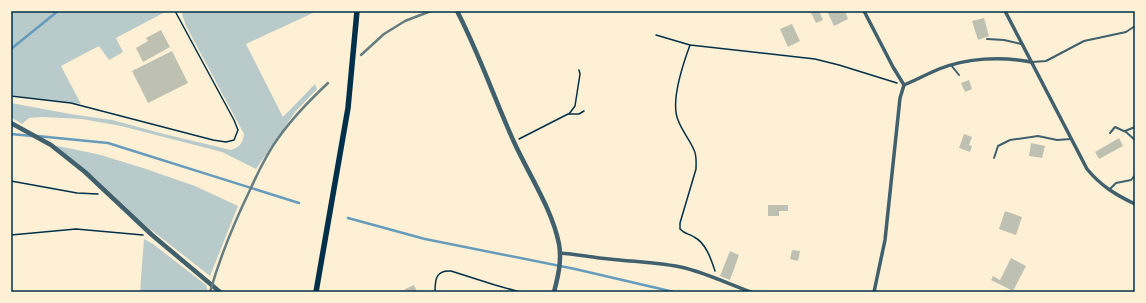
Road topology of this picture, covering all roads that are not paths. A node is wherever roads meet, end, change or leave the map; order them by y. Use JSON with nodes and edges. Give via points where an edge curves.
{"nodes":[{"id":1,"x":357,"y":11,"type":"edge"},
{"id":2,"x":457,"y":11,"type":"edge"},
{"id":3,"x":864,"y":11,"type":"edge"},
{"id":4,"x":1005,"y":11,"type":"edge"},
{"id":5,"x":1135,"y":26,"type":"edge"},
{"id":6,"x":987,"y":39,"type":"dead end"},
{"id":7,"x":1022,"y":45,"type":"junction"},
{"id":8,"x":1031,"y":62,"type":"junction"},
{"id":9,"x":951,"y":65,"type":"junction"},
{"id":10,"x":959,"y":75,"type":"dead end"},
{"id":11,"x":904,"y":85,"type":"junction"},
{"id":12,"x":11,"y":123,"type":"edge"},
{"id":13,"x":1135,"y":127,"type":"edge"},
{"id":14,"x":1124,"y":131,"type":"junction"},
{"id":15,"x":1110,"y":133,"type":"dead end"},
{"id":16,"x":1070,"y":139,"type":"junction"},
{"id":17,"x":1135,"y":140,"type":"edge"},
{"id":18,"x":994,"y":158,"type":"dead end"},
{"id":19,"x":1135,"y":175,"type":"edge"},
{"id":20,"x":1109,"y":190,"type":"junction"},
{"id":21,"x":1135,"y":204,"type":"edge"},
{"id":22,"x":560,"y":254,"type":"junction"},
{"id":23,"x":220,"y":292,"type":"edge"},
{"id":24,"x":316,"y":292,"type":"edge"},
{"id":25,"x":554,"y":292,"type":"edge"},
{"id":26,"x":752,"y":292,"type":"edge"},
{"id":27,"x":874,"y":292,"type":"edge"}],
"edges":[{"from":1,"to":24,"type":"main road","via":[[348,108]]},
{"from":2,"to":22,"type":"street","via":[[549,215],[556,232]]},
{"from":3,"to":11,"type":"street"},
{"from":4,"to":7,"type":"street"},
{"from":5,"to":8,"type":"lane","via":[[1126,32],[1084,41],[1046,61]]},
{"from":6,"to":7,"type":"lane"},
{"from":7,"to":8,"type":"street"},
{"from":8,"to":9,"type":"street","via":[[992,59]]},
{"from":8,"to":16,"type":"street"},
{"from":9,"to":10,"type":"lane"},
{"from":9,"to":11,"type":"street"},
{"from":11,"to":27,"type":"street","via":[[900,98],[885,240]]},
{"from":12,"to":23,"type":"street","via":[[51,145],[85,172],[152,236]]},
{"from":13,"to":14,"type":"lane"},
{"from":14,"to":15,"type":"lane","via":[[1115,127]]},
{"from":14,"to":17,"type":"lane"},
{"from":16,"to":18,"type":"lane","via":[[1057,140],[1038,136],[1010,140],[998,146]]},
{"from":16,"to":20,"type":"street","via":[[1087,169]]},
{"from":19,"to":20,"type":"lane","via":[[1131,180],[1116,183]]},
{"from":20,"to":21,"type":"street"},
{"from":22,"to":25,"type":"street"},
{"from":22,"to":26,"type":"street","via":[[664,264],[717,278]]}]}
